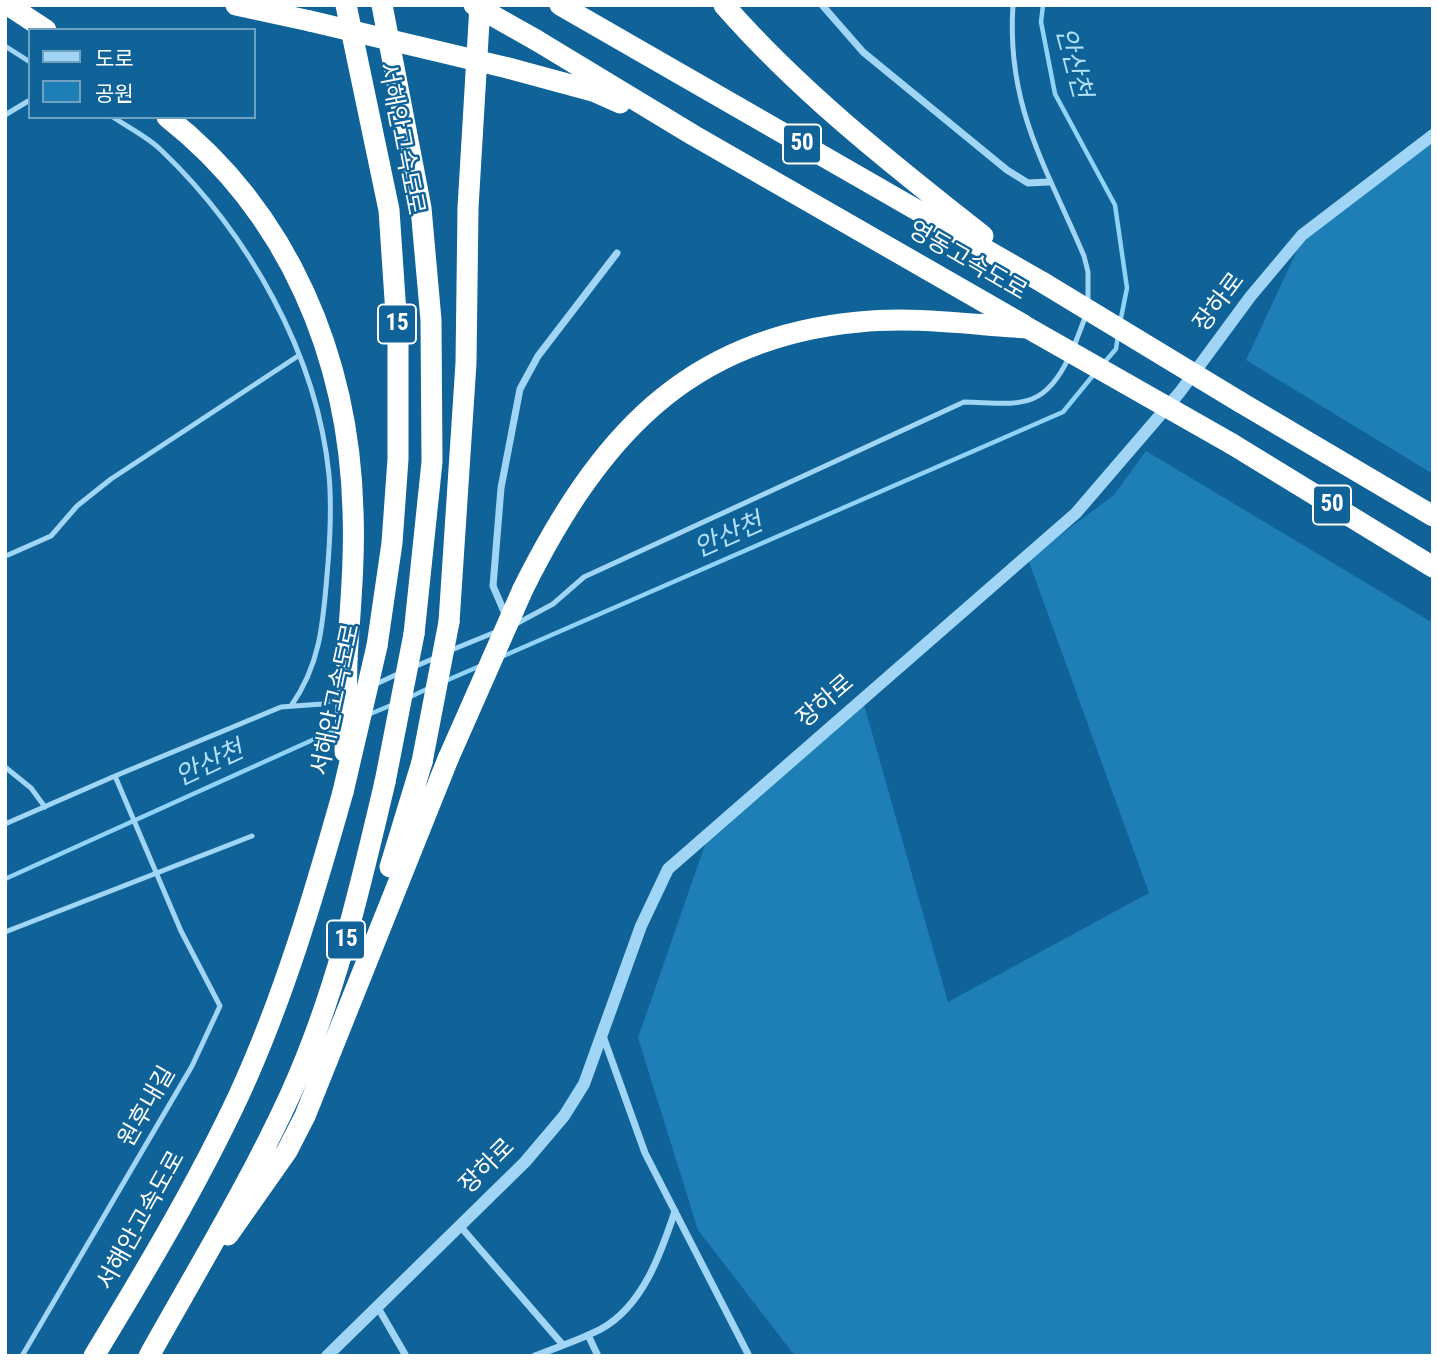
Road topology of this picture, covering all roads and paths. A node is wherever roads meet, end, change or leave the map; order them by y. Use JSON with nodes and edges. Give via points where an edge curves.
{"nodes":[{"id":1,"x":8,"y":5,"type":"edge"},
{"id":2,"x":236,"y":5,"type":"edge"},
{"id":3,"x":346,"y":5,"type":"edge"},
{"id":4,"x":382,"y":5,"type":"edge"},
{"id":5,"x":474,"y":5,"type":"edge"},
{"id":6,"x":480,"y":5,"type":"edge"},
{"id":7,"x":724,"y":5,"type":"edge"},
{"id":8,"x":822,"y":5,"type":"edge"},
{"id":9,"x":1013,"y":5,"type":"edge"},
{"id":10,"x":560,"y":6,"type":"edge"},
{"id":11,"x":43,"y":28,"type":"edge"},
{"id":12,"x":5,"y":46,"type":"edge"},
{"id":13,"x":28,"y":61,"type":"edge"},
{"id":14,"x":28,"y":101,"type":"edge"},
{"id":15,"x":5,"y":115,"type":"edge"},
{"id":16,"x":116,"y":119,"type":"edge"},
{"id":17,"x":169,"y":119,"type":"edge"},
{"id":18,"x":693,"y":135,"type":"junction"},
{"id":19,"x":1433,"y":135,"type":"edge"},
{"id":20,"x":1049,"y":182,"type":"junction"},
{"id":21,"x":617,"y":253,"type":"dead end"},
{"id":22,"x":1042,"y":282,"type":"junction"},
{"id":23,"x":1028,"y":328,"type":"junction"},
{"id":24,"x":298,"y":356,"type":"junction"},
{"id":25,"x":1433,"y":516,"type":"edge"},
{"id":26,"x":8,"y":555,"type":"dead end"},
{"id":27,"x":1433,"y":567,"type":"edge"},
{"id":28,"x":511,"y":626,"type":"junction"},
{"id":29,"x":362,"y":690,"type":"dead end"},
{"id":30,"x":348,"y":694,"type":"dead end"},
{"id":31,"x":291,"y":706,"type":"junction"},
{"id":32,"x":5,"y":767,"type":"edge"},
{"id":33,"x":116,"y":779,"type":"junction"},
{"id":34,"x":344,"y":792,"type":"junction"},
{"id":35,"x":45,"y":807,"type":"junction"},
{"id":36,"x":5,"y":824,"type":"edge"},
{"id":37,"x":252,"y":836,"type":"dead end"},
{"id":38,"x":155,"y":869,"type":"junction"},
{"id":39,"x":5,"y":932,"type":"edge"},
{"id":40,"x":603,"y":1036,"type":"junction"},
{"id":41,"x":291,"y":1093,"type":"junction"},
{"id":42,"x":675,"y":1211,"type":"junction"},
{"id":43,"x":460,"y":1226,"type":"junction"},
{"id":44,"x":376,"y":1305,"type":"junction"},
{"id":45,"x":176,"y":1308,"type":"junction"},
{"id":46,"x":588,"y":1335,"type":"junction"},
{"id":47,"x":562,"y":1345,"type":"junction"},
{"id":48,"x":22,"y":1356,"type":"edge"},
{"id":49,"x":94,"y":1356,"type":"edge"},
{"id":50,"x":149,"y":1356,"type":"edge"},
{"id":51,"x":327,"y":1356,"type":"edge"},
{"id":52,"x":406,"y":1356,"type":"edge"},
{"id":53,"x":535,"y":1356,"type":"edge"},
{"id":54,"x":598,"y":1356,"type":"edge"},
{"id":55,"x":750,"y":1356,"type":"edge"}],
"edges":[{"from":1,"to":11,"type":"highway"},
{"from":2,"to":18,"type":"highway","bridge":true,"via":[[593,91]]},
{"from":3,"to":34,"type":"highway","name":"서해안고속도로","number":"15","bridge":true,"via":[[389,209],[398,344],[398,458],[377,646]]},
{"from":4,"to":41,"type":"highway","name":"서해안고속도로","number":"15","bridge":true,"via":[[421,208],[431,320],[432,462],[414,634],[385,782],[351,922]]},
{"from":5,"to":18,"type":"highway","name":"영동고속도로","number":"50","bridge":true},
{"from":6,"to":41,"type":"highway","bridge":true,"via":[[468,208],[466,363],[449,622],[422,762],[400,841],[365,939]]},
{"from":7,"to":22,"type":"highway","via":[[764,50],[867,144]]},
{"from":8,"to":20,"type":"street","via":[[863,52],[1007,170],[1028,183]]},
{"from":9,"to":20,"type":"lane","via":[[1013,69],[1024,117]]},
{"from":10,"to":22,"type":"highway","name":"영동고속도로","number":"50"},
{"from":12,"to":13,"type":"lane"},
{"from":14,"to":15,"type":"lane"},
{"from":16,"to":24,"type":"lane","via":[[159,149],[229,228],[277,307]]},
{"from":17,"to":34,"type":"highway","bridge":true,"via":[[224,169],[265,219],[296,271],[337,386],[349,448],[353,511]]},
{"from":18,"to":23,"type":"highway","name":"영동고속도로","number":"50"},
{"from":19,"to":40,"type":"street","name":"장하로","via":[[1302,235],[1180,392],[1076,513],[668,869],[641,926]]},
{"from":20,"to":28,"type":"lane","via":[[1084,256],[1090,296],[1084,324],[1050,389],[1033,401],[1014,405],[964,402],[584,577],[553,604]]},
{"from":21,"to":28,"type":"street","via":[[538,356],[520,389],[501,488],[493,586]]},
{"from":22,"to":25,"type":"highway","name":"영동고속도로","number":"50","bridge":true},
{"from":23,"to":27,"type":"highway","name":"영동고속도로","number":"50","bridge":true},
{"from":23,"to":45,"type":"highway","bridge":true,"via":[[859,321],[780,338],[736,352],[694,374],[625,431],[572,499],[523,589],[448,759],[288,1152]]},
{"from":24,"to":26,"type":"lane","via":[[111,479],[77,506],[51,536]]},
{"from":24,"to":31,"type":"lane","via":[[327,461],[331,536],[318,652],[308,681]]},
{"from":28,"to":29,"type":"lane"},
{"from":30,"to":31,"type":"lane","via":[[322,704]]},
{"from":31,"to":33,"type":"lane"},
{"from":32,"to":35,"type":"lane","via":[[31,788]]},
{"from":33,"to":35,"type":"lane"},
{"from":33,"to":38,"type":"lane"},
{"from":34,"to":49,"type":"highway","name":"서해안고속도로","number":"15","via":[[303,935],[239,1094],[157,1251]]},
{"from":35,"to":36,"type":"lane"},
{"from":37,"to":38,"type":"lane"},
{"from":38,"to":39,"type":"lane"},
{"from":38,"to":48,"type":"lane","name":"원후내길","via":[[220,1006],[192,1066]]},
{"from":40,"to":42,"type":"street","via":[[645,1153]]},
{"from":40,"to":43,"type":"street","name":"장하로","via":[[584,1084],[564,1116]]},
{"from":41,"to":45,"type":"highway","name":"서해안고속도로","number":"15"},
{"from":42,"to":46,"type":"street","via":[[657,1265],[634,1298],[603,1328]]},
{"from":42,"to":55,"type":"street"},
{"from":43,"to":44,"type":"street","name":"장하로"},
{"from":43,"to":47,"type":"street"},
{"from":44,"to":51,"type":"street","name":"장하로"},
{"from":44,"to":52,"type":"street"},
{"from":45,"to":50,"type":"highway","name":"서해안고속도로","number":"15"},
{"from":46,"to":47,"type":"street"},
{"from":46,"to":54,"type":"street"},
{"from":47,"to":53,"type":"street"}]}
